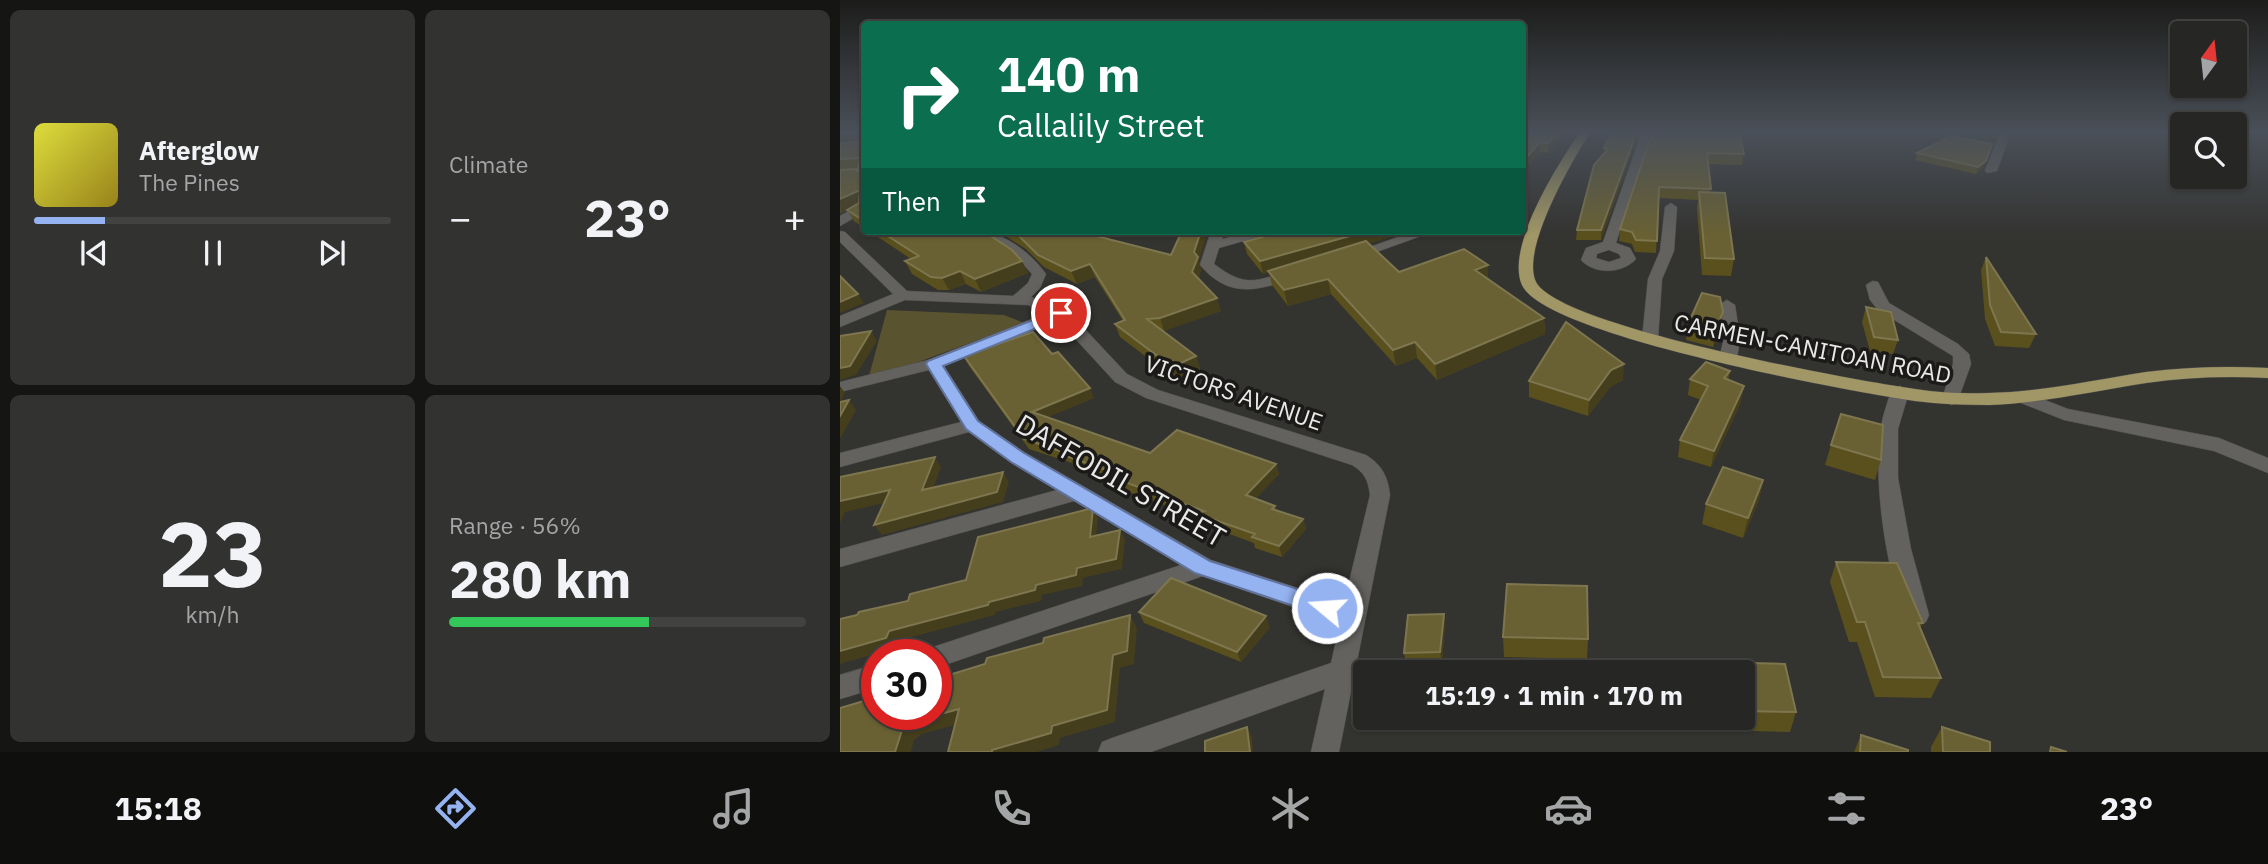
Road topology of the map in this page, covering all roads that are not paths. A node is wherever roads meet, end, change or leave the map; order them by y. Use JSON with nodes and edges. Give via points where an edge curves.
{"nodes":[{"id":1,"x":1564,"y":166,"type":"edge"},
{"id":2,"x":1634,"y":166,"type":"edge"},
{"id":3,"x":1993,"y":166,"type":"edge"},
{"id":4,"x":1991,"y":171,"type":"dead end"},
{"id":5,"x":1671,"y":207,"type":"dead end"},
{"id":6,"x":861,"y":209,"type":"edge"},
{"id":7,"x":840,"y":222,"type":"edge"},
{"id":8,"x":988,"y":235,"type":"edge"},
{"id":9,"x":1240,"y":235,"type":"edge"},
{"id":10,"x":1416,"y":235,"type":"edge"},
{"id":11,"x":840,"y":236,"type":"edge"},
{"id":12,"x":1216,"y":238,"type":"edge"},
{"id":13,"x":1609,"y":244,"type":"dead end"},
{"id":14,"x":1335,"y":261,"type":"edge"},
{"id":15,"x":1310,"y":269,"type":"edge"},
{"id":16,"x":1874,"y":285,"type":"dead end"},
{"id":17,"x":903,"y":295,"type":"junction"},
{"id":18,"x":1015,"y":302,"type":"junction"},
{"id":19,"x":1727,"y":305,"type":"dead end"},
{"id":20,"x":1061,"y":313,"type":"junction"},
{"id":21,"x":840,"y":322,"type":"edge"},
{"id":22,"x":1650,"y":339,"type":"junction"},
{"id":23,"x":1728,"y":359,"type":"junction"},
{"id":24,"x":934,"y":364,"type":"junction"},
{"id":25,"x":2268,"y":373,"type":"edge"},
{"id":26,"x":840,"y":387,"type":"edge"},
{"id":27,"x":1900,"y":392,"type":"junction"},
{"id":28,"x":2022,"y":397,"type":"junction"},
{"id":29,"x":1951,"y":399,"type":"junction"},
{"id":30,"x":972,"y":425,"type":"junction"},
{"id":31,"x":840,"y":460,"type":"edge"},
{"id":32,"x":2268,"y":466,"type":"edge"},
{"id":33,"x":1078,"y":492,"type":"junction"},
{"id":34,"x":840,"y":558,"type":"edge"},
{"id":35,"x":1203,"y":567,"type":"junction"},
{"id":36,"x":1351,"y":616,"type":"junction"},
{"id":37,"x":1920,"y":625,"type":"edge"},
{"id":38,"x":952,"y":652,"type":"edge"},
{"id":39,"x":1344,"y":670,"type":"junction"},
{"id":40,"x":861,"y":681,"type":"edge"},
{"id":41,"x":840,"y":687,"type":"edge"},
{"id":42,"x":1112,"y":752,"type":"edge"},
{"id":43,"x":1325,"y":752,"type":"edge"}],
"edges":[{"from":1,"to":22,"type":"main road","name":"CARMEN-CANITOAN ROAD","via":[[1525,257],[1529,285],[1563,309]]},
{"from":2,"to":13,"type":"street"},
{"from":3,"to":4,"type":"street"},
{"from":5,"to":22,"type":"street","via":[[1667,251],[1654,279]]},
{"from":6,"to":7,"type":"street"},
{"from":8,"to":18,"type":"street","via":[[1024,257],[1038,274],[1035,285]]},
{"from":9,"to":12,"type":"street"},
{"from":10,"to":14,"type":"street"},
{"from":11,"to":17,"type":"street"},
{"from":12,"to":15,"type":"street","via":[[1208,265],[1230,285],[1242,288]]},
{"from":16,"to":29,"type":"street","via":[[1878,301],[1889,311],[1947,341],[1961,354]]},
{"from":17,"to":18,"type":"street","name":"VICTORS AVENUE"},
{"from":17,"to":21,"type":"street"},
{"from":18,"to":20,"type":"street","name":"VICTORS AVENUE","via":[[1040,303]]},
{"from":19,"to":23,"type":"street","via":[[1732,338]]},
{"from":20,"to":24,"type":"street"},
{"from":20,"to":36,"type":"street","name":"VICTORS AVENUE","via":[[1121,378],[1152,394],[1371,467],[1378,477],[1380,495]]},
{"from":22,"to":23,"type":"main road","name":"CARMEN-CANITOAN ROAD"},
{"from":23,"to":27,"type":"main road","name":"CARMEN-CANITOAN ROAD"},
{"from":24,"to":26,"type":"street"},
{"from":24,"to":30,"type":"street","name":"DAFFODIL STREET"},
{"from":25,"to":28,"type":"main road","name":"CARMEN-CANITOAN ROAD","via":[[2158,374]]},
{"from":27,"to":29,"type":"main road","name":"CARMEN-CANITOAN ROAD"},
{"from":27,"to":37,"type":"street","via":[[1888,433],[1890,474],[1903,565]]},
{"from":28,"to":29,"type":"main road","name":"CARMEN-CANITOAN ROAD"},
{"from":28,"to":32,"type":"street","via":[[2064,414],[2218,445]]},
{"from":30,"to":31,"type":"street"},
{"from":30,"to":33,"type":"street","name":"DAFFODIL STREET"},
{"from":33,"to":34,"type":"street"},
{"from":33,"to":35,"type":"street","name":"DAFFODIL STREET"},
{"from":35,"to":36,"type":"street","name":"DAFFODIL STREET"},
{"from":35,"to":38,"type":"street"},
{"from":36,"to":39,"type":"street","name":"VICTORS AVENUE"},
{"from":39,"to":42,"type":"street"},
{"from":39,"to":43,"type":"street","name":"VICTORS AVENUE"},
{"from":40,"to":41,"type":"street"}]}
